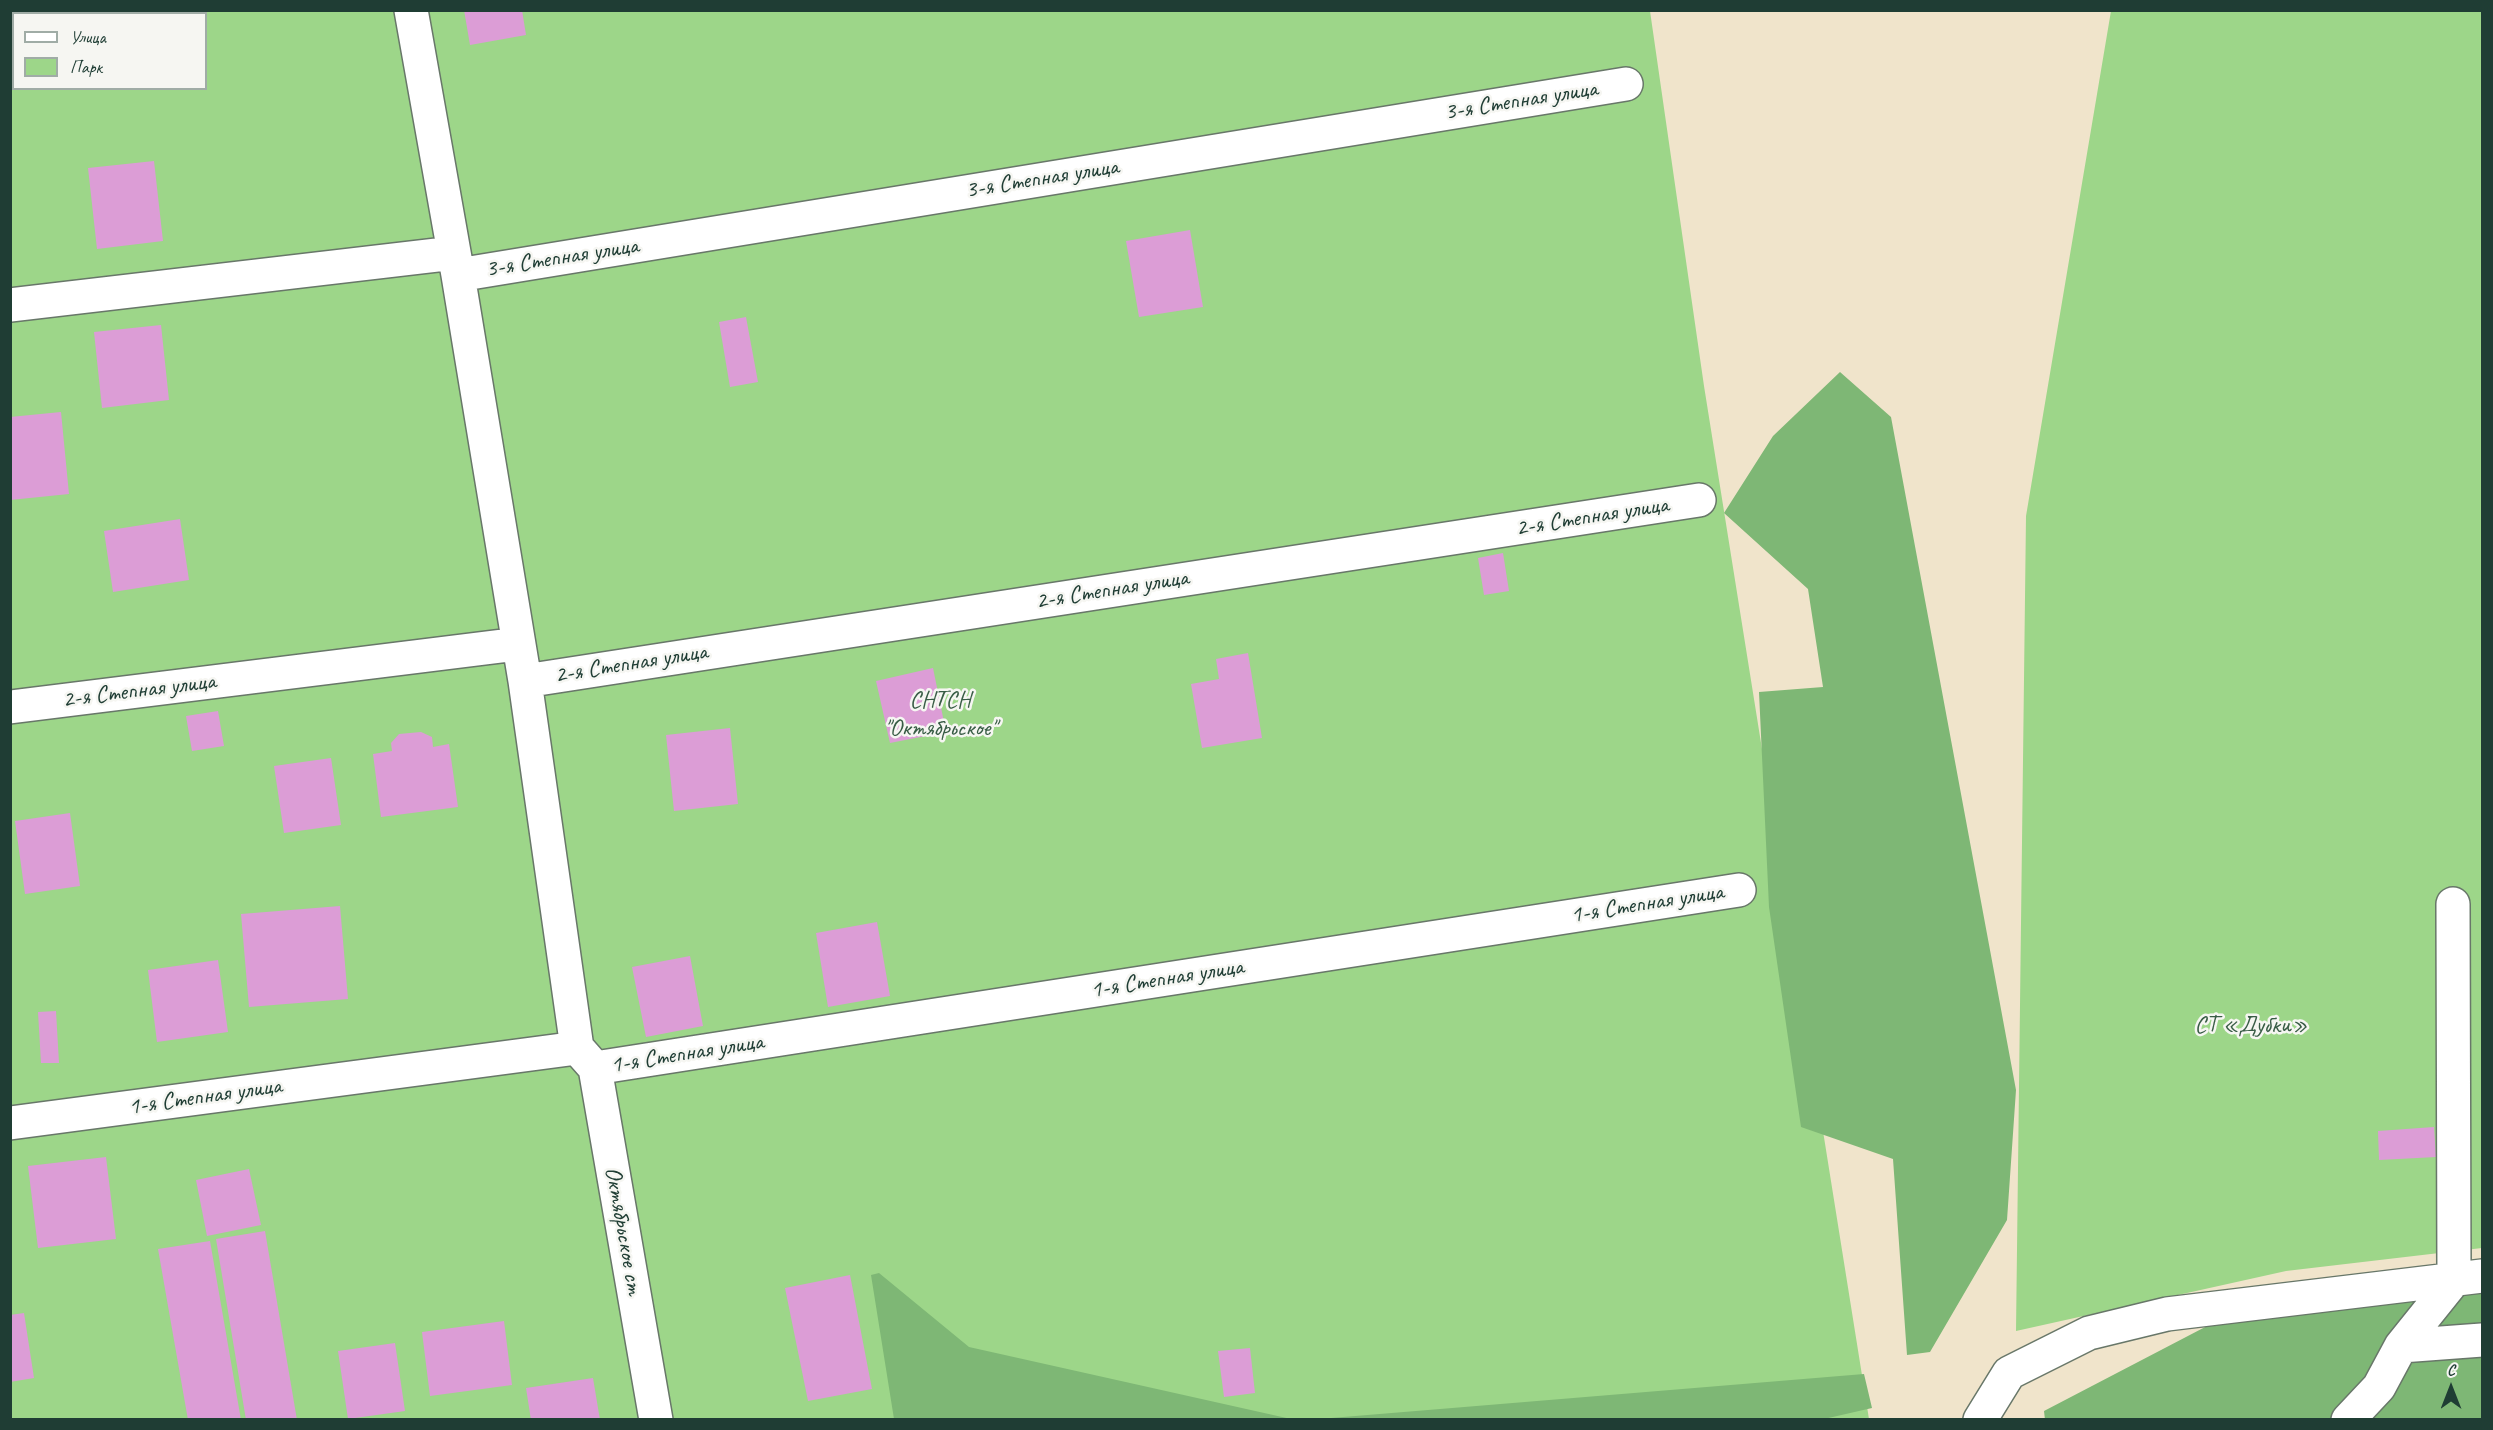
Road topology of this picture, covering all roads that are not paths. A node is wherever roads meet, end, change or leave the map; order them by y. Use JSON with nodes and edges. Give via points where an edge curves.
{"nodes":[{"id":1,"x":411,"y":10,"type":"edge"},
{"id":2,"x":1626,"y":84,"type":"dead end"},
{"id":3,"x":456,"y":264,"type":"junction"},
{"id":4,"x":10,"y":305,"type":"edge"},
{"id":5,"x":1699,"y":500,"type":"dead end"},
{"id":6,"x":518,"y":644,"type":"junction"},
{"id":7,"x":525,"y":681,"type":"junction"},
{"id":8,"x":10,"y":707,"type":"edge"},
{"id":9,"x":1739,"y":890,"type":"dead end"},
{"id":10,"x":2453,"y":904,"type":"dead end"},
{"id":11,"x":586,"y":1058,"type":"junction"},
{"id":12,"x":10,"y":1123,"type":"edge"},
{"id":13,"x":2468,"y":1278,"type":"edge"},
{"id":14,"x":2482,"y":1340,"type":"edge"},
{"id":15,"x":2401,"y":1346,"type":"junction"},
{"id":16,"x":656,"y":1419,"type":"edge"},
{"id":17,"x":1980,"y":1419,"type":"edge"},
{"id":18,"x":2348,"y":1419,"type":"edge"}],
"edges":[{"from":1,"to":3,"type":"street","name":"Октябрьское ст"},
{"from":2,"to":3,"type":"street","name":"3-я Степная улица"},
{"from":3,"to":4,"type":"street","name":"3-я Степная улица"},
{"from":3,"to":6,"type":"street","name":"Октябрьское ст"},
{"from":5,"to":7,"type":"street","name":"2-я Степная улица"},
{"from":6,"to":7,"type":"street","name":"Октябрьское ст"},
{"from":6,"to":8,"type":"street","name":"2-я Степная улица"},
{"from":7,"to":11,"type":"street","name":"Октябрьское ст"},
{"from":9,"to":11,"type":"street","name":"1-я Степная улица"},
{"from":10,"to":13,"type":"street"},
{"from":11,"to":12,"type":"street","name":"1-я Степная улица"},
{"from":11,"to":16,"type":"street","name":"Октябрьское ст"},
{"from":13,"to":15,"type":"street"},
{"from":13,"to":17,"type":"street","via":[[2168,1314],[2089,1333],[2009,1373]]},
{"from":14,"to":15,"type":"street"},
{"from":15,"to":18,"type":"street","via":[[2379,1387]]}]}
